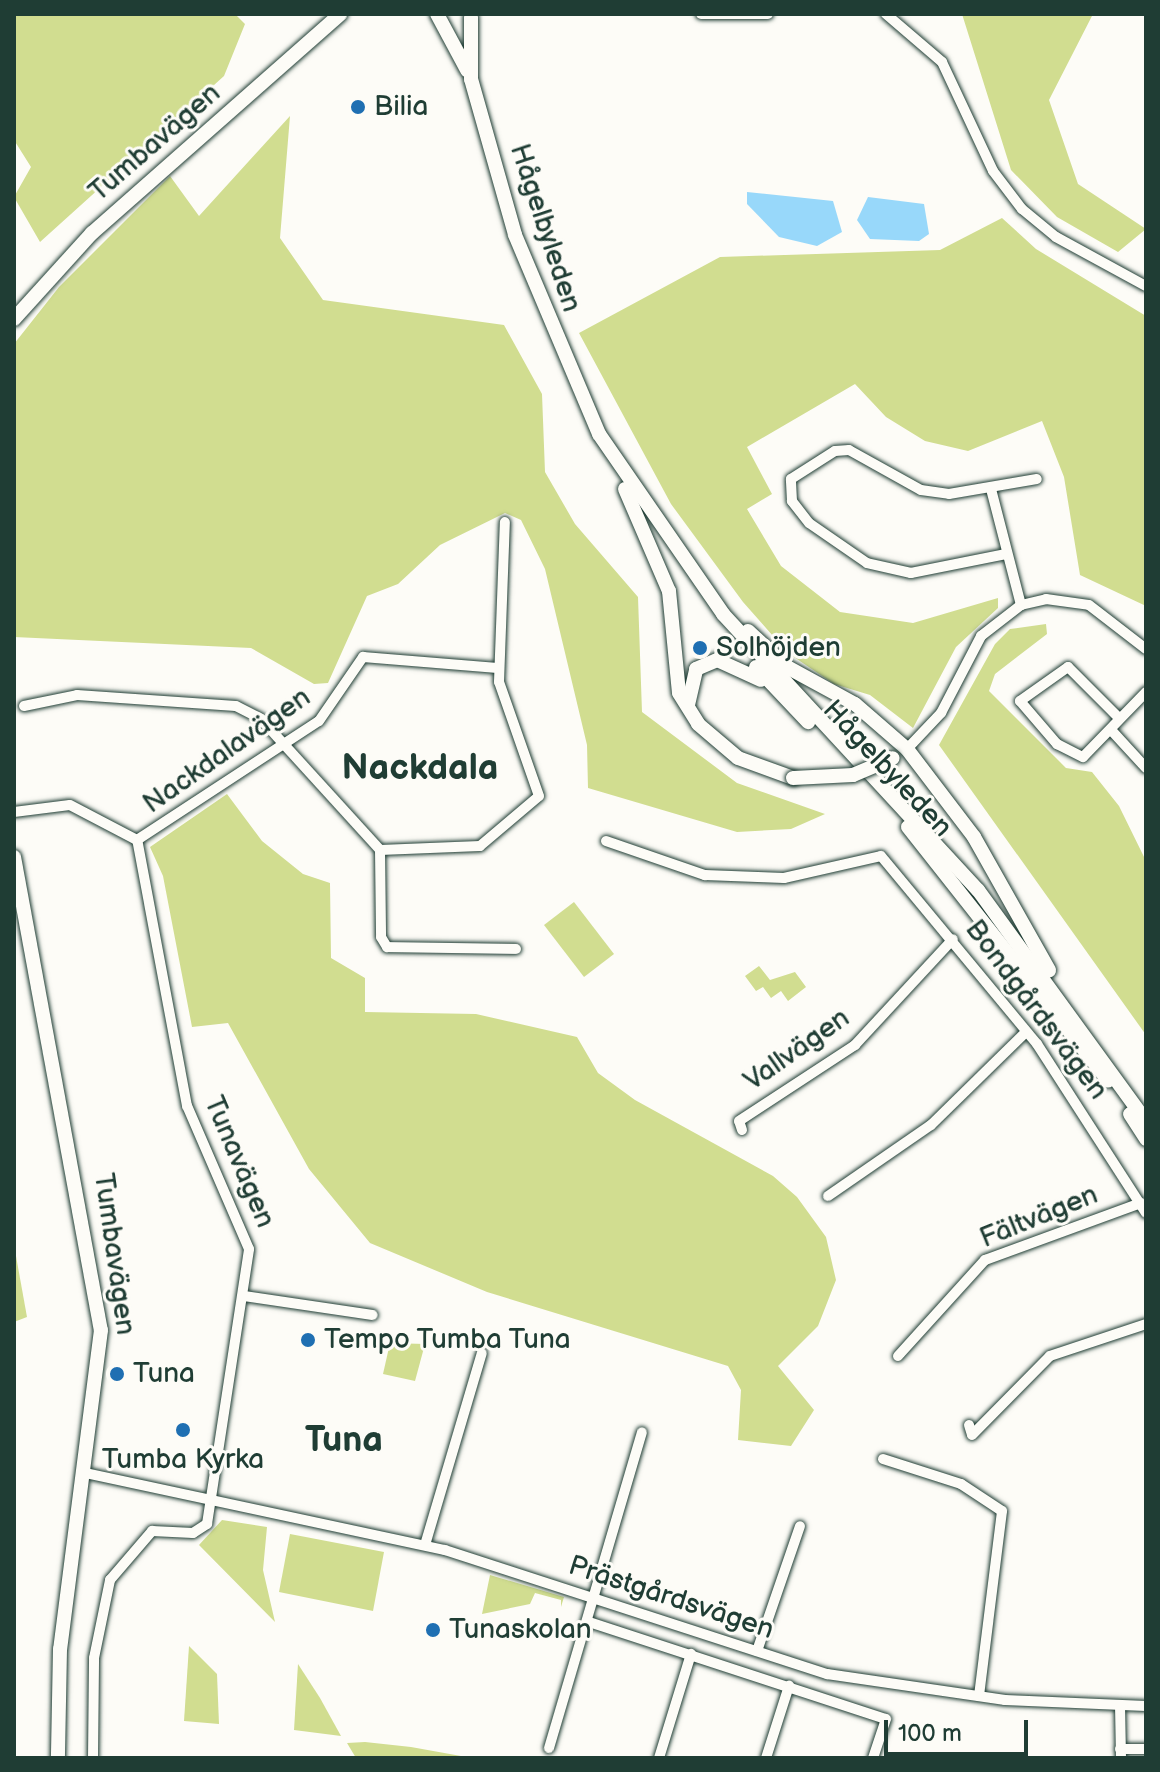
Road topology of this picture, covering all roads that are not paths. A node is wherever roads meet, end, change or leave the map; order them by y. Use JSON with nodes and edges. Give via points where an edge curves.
{"nodes":[{"id":1,"x":340,"y":14,"type":"edge"},
{"id":2,"x":439,"y":14,"type":"edge"},
{"id":3,"x":701,"y":14,"type":"edge"},
{"id":4,"x":768,"y":14,"type":"edge"},
{"id":5,"x":886,"y":14,"type":"edge"},
{"id":6,"x":473,"y":16,"type":"edge"},
{"id":7,"x":471,"y":79,"type":"junction"},
{"id":8,"x":1146,"y":286,"type":"edge"},
{"id":9,"x":14,"y":319,"type":"edge"},
{"id":10,"x":1037,"y":479,"type":"dead end"},
{"id":11,"x":991,"y":489,"type":"junction"},
{"id":12,"x":630,"y":490,"type":"junction"},
{"id":13,"x":505,"y":522,"type":"dead end"},
{"id":14,"x":1006,"y":554,"type":"junction"},
{"id":15,"x":1021,"y":605,"type":"junction"},
{"id":16,"x":1146,"y":649,"type":"edge"},
{"id":17,"x":498,"y":668,"type":"junction"},
{"id":18,"x":1146,"y":692,"type":"edge"},
{"id":19,"x":24,"y":706,"type":"dead end"},
{"id":20,"x":691,"y":713,"type":"junction"},
{"id":21,"x":800,"y":714,"type":"junction"},
{"id":22,"x":1119,"y":718,"type":"junction"},
{"id":23,"x":1112,"y":731,"type":"junction"},
{"id":24,"x":284,"y":746,"type":"junction"},
{"id":25,"x":907,"y":749,"type":"junction"},
{"id":26,"x":1146,"y":768,"type":"edge"},
{"id":27,"x":14,"y":812,"type":"edge"},
{"id":28,"x":137,"y":840,"type":"junction"},
{"id":29,"x":606,"y":841,"type":"dead end"},
{"id":30,"x":380,"y":850,"type":"junction"},
{"id":31,"x":14,"y":857,"type":"edge"},
{"id":32,"x":953,"y":939,"type":"junction"},
{"id":33,"x":516,"y":949,"type":"dead end"},
{"id":34,"x":1070,"y":1009,"type":"junction"},
{"id":35,"x":1026,"y":1032,"type":"junction"},
{"id":36,"x":1146,"y":1121,"type":"edge"},
{"id":37,"x":742,"y":1130,"type":"dead end"},
{"id":38,"x":1146,"y":1139,"type":"edge"},
{"id":39,"x":828,"y":1196,"type":"dead end"},
{"id":40,"x":1143,"y":1208,"type":"edge"},
{"id":41,"x":244,"y":1296,"type":"junction"},
{"id":42,"x":373,"y":1315,"type":"dead end"},
{"id":43,"x":1146,"y":1324,"type":"edge"},
{"id":44,"x":482,"y":1353,"type":"dead end"},
{"id":45,"x":898,"y":1356,"type":"dead end"},
{"id":46,"x":969,"y":1425,"type":"dead end"},
{"id":47,"x":642,"y":1432,"type":"dead end"},
{"id":48,"x":883,"y":1459,"type":"dead end"},
{"id":49,"x":85,"y":1473,"type":"junction"},
{"id":50,"x":211,"y":1505,"type":"junction"},
{"id":51,"x":800,"y":1526,"type":"dead end"},
{"id":52,"x":425,"y":1545,"type":"junction"},
{"id":53,"x":596,"y":1597,"type":"junction"},
{"id":54,"x":589,"y":1622,"type":"junction"},
{"id":55,"x":757,"y":1651,"type":"junction"},
{"id":56,"x":691,"y":1654,"type":"junction"},
{"id":57,"x":789,"y":1686,"type":"junction"},
{"id":58,"x":979,"y":1696,"type":"junction"},
{"id":59,"x":1120,"y":1705,"type":"junction"},
{"id":60,"x":1146,"y":1706,"type":"edge"},
{"id":61,"x":549,"y":1748,"type":"dead end"},
{"id":62,"x":1146,"y":1749,"type":"edge"},
{"id":63,"x":1121,"y":1753,"type":"edge"},
{"id":64,"x":58,"y":1758,"type":"edge"},
{"id":65,"x":93,"y":1758,"type":"edge"},
{"id":66,"x":659,"y":1758,"type":"edge"},
{"id":67,"x":766,"y":1758,"type":"edge"},
{"id":68,"x":873,"y":1758,"type":"edge"}],
"edges":[{"from":1,"to":9,"type":"main road","name":"Tumbavägen","via":[[92,233]]},
{"from":2,"to":6,"type":"main road"},
{"from":2,"to":7,"type":"main road","name":"Hågelbyleden"},
{"from":3,"to":4,"type":"street"},
{"from":5,"to":8,"type":"street","via":[[942,62],[993,171],[1022,209],[1056,237]]},
{"from":6,"to":7,"type":"main road","name":"Hågelbyleden"},
{"from":7,"to":12,"type":"main road","name":"Hågelbyleden","via":[[530,277],[599,434]]},
{"from":10,"to":11,"type":"street"},
{"from":11,"to":14,"type":"street"},
{"from":11,"to":14,"type":"street","via":[[921,490],[849,450],[835,451],[789,485],[792,501],[834,545],[892,572]]},
{"from":12,"to":20,"type":"main road","via":[[669,591],[677,683]]},
{"from":12,"to":21,"type":"main road","name":"Hågelbyleden","via":[[672,563]]},
{"from":12,"to":25,"type":"main road","via":[[769,653],[855,704]]},
{"from":12,"to":34,"type":"main road","name":"Hågelbyleden","via":[[739,634],[978,890]]},
{"from":13,"to":17,"type":"street","via":[[509,561]]},
{"from":14,"to":15,"type":"street"},
{"from":15,"to":16,"type":"street","via":[[1046,599],[1089,605]]},
{"from":15,"to":25,"type":"street","via":[[981,636],[941,713]]},
{"from":17,"to":24,"type":"street","name":"Nackdalavägen","via":[[363,657],[319,721]]},
{"from":17,"to":30,"type":"street","via":[[537,802],[470,849]]},
{"from":18,"to":22,"type":"street"},
{"from":19,"to":24,"type":"street","via":[[77,695],[236,706],[261,719]]},
{"from":20,"to":21,"type":"main road","via":[[690,679],[701,665],[721,660],[749,669]]},
{"from":20,"to":25,"type":"main road","bridge":true,"via":[[738,758],[793,778],[853,775]]},
{"from":21,"to":38,"type":"main road","name":"Hågelbyleden","via":[[1007,943]]},
{"from":22,"to":23,"type":"street"},
{"from":22,"to":23,"type":"street","via":[[1068,667],[1020,701],[1072,756],[1087,757]]},
{"from":23,"to":26,"type":"street"},
{"from":24,"to":28,"type":"street","name":"Nackdalavägen"},
{"from":24,"to":30,"type":"street"},
{"from":25,"to":34,"type":"main road","via":[[974,837]]},
{"from":27,"to":28,"type":"street","name":"Nackdalavägen","via":[[70,805]]},
{"from":28,"to":41,"type":"street","name":"Tunavägen","via":[[187,1106],[249,1241]]},
{"from":29,"to":32,"type":"street","name":"Bondgårdsvägen","via":[[705,875],[808,875],[870,853],[881,856]]},
{"from":30,"to":33,"type":"street","via":[[381,937],[387,947]]},
{"from":31,"to":49,"type":"main road","name":"Tumbavägen","via":[[102,1336]]},
{"from":32,"to":35,"type":"street","name":"Bondgårdsvägen"},
{"from":32,"to":37,"type":"street","name":"Vallvägen","via":[[855,1045],[739,1121]]},
{"from":34,"to":36,"type":"main road","name":"Hågelbyleden"},
{"from":35,"to":39,"type":"street","via":[[931,1125]]},
{"from":35,"to":40,"type":"street","name":"Bondgårdsvägen"},
{"from":40,"to":45,"type":"street","name":"Fältvägen","via":[[985,1260]]},
{"from":41,"to":42,"type":"street"},
{"from":41,"to":50,"type":"street","name":"Tunavägen"},
{"from":43,"to":46,"type":"street","via":[[1050,1356],[972,1435]]},
{"from":44,"to":52,"type":"street"},
{"from":47,"to":53,"type":"street"},
{"from":48,"to":58,"type":"street","via":[[961,1484],[1002,1511]]},
{"from":49,"to":50,"type":"street","name":"Prästgårdsvägen"},
{"from":49,"to":64,"type":"main road","name":"Tumbavägen","via":[[60,1649]]},
{"from":50,"to":52,"type":"street","name":"Prästgårdsvägen"},
{"from":50,"to":65,"type":"street","via":[[203,1530],[152,1531],[110,1580],[92,1705]]},
{"from":51,"to":55,"type":"street"},
{"from":52,"to":53,"type":"street","name":"Prästgårdsvägen"},
{"from":53,"to":54,"type":"street"},
{"from":53,"to":55,"type":"street","name":"Prästgårdsvägen"},
{"from":54,"to":56,"type":"street"},
{"from":54,"to":61,"type":"street"},
{"from":55,"to":58,"type":"street","name":"Prästgårdsvägen","via":[[827,1674]]},
{"from":56,"to":57,"type":"street"},
{"from":56,"to":66,"type":"street"},
{"from":57,"to":67,"type":"street"},
{"from":57,"to":68,"type":"street","via":[[886,1719]]},
{"from":58,"to":59,"type":"street","name":"Prästgårdsvägen"},
{"from":59,"to":60,"type":"street","name":"Prästgårdsvägen"},
{"from":59,"to":63,"type":"street"},
{"from":62,"to":63,"type":"street"}]}
